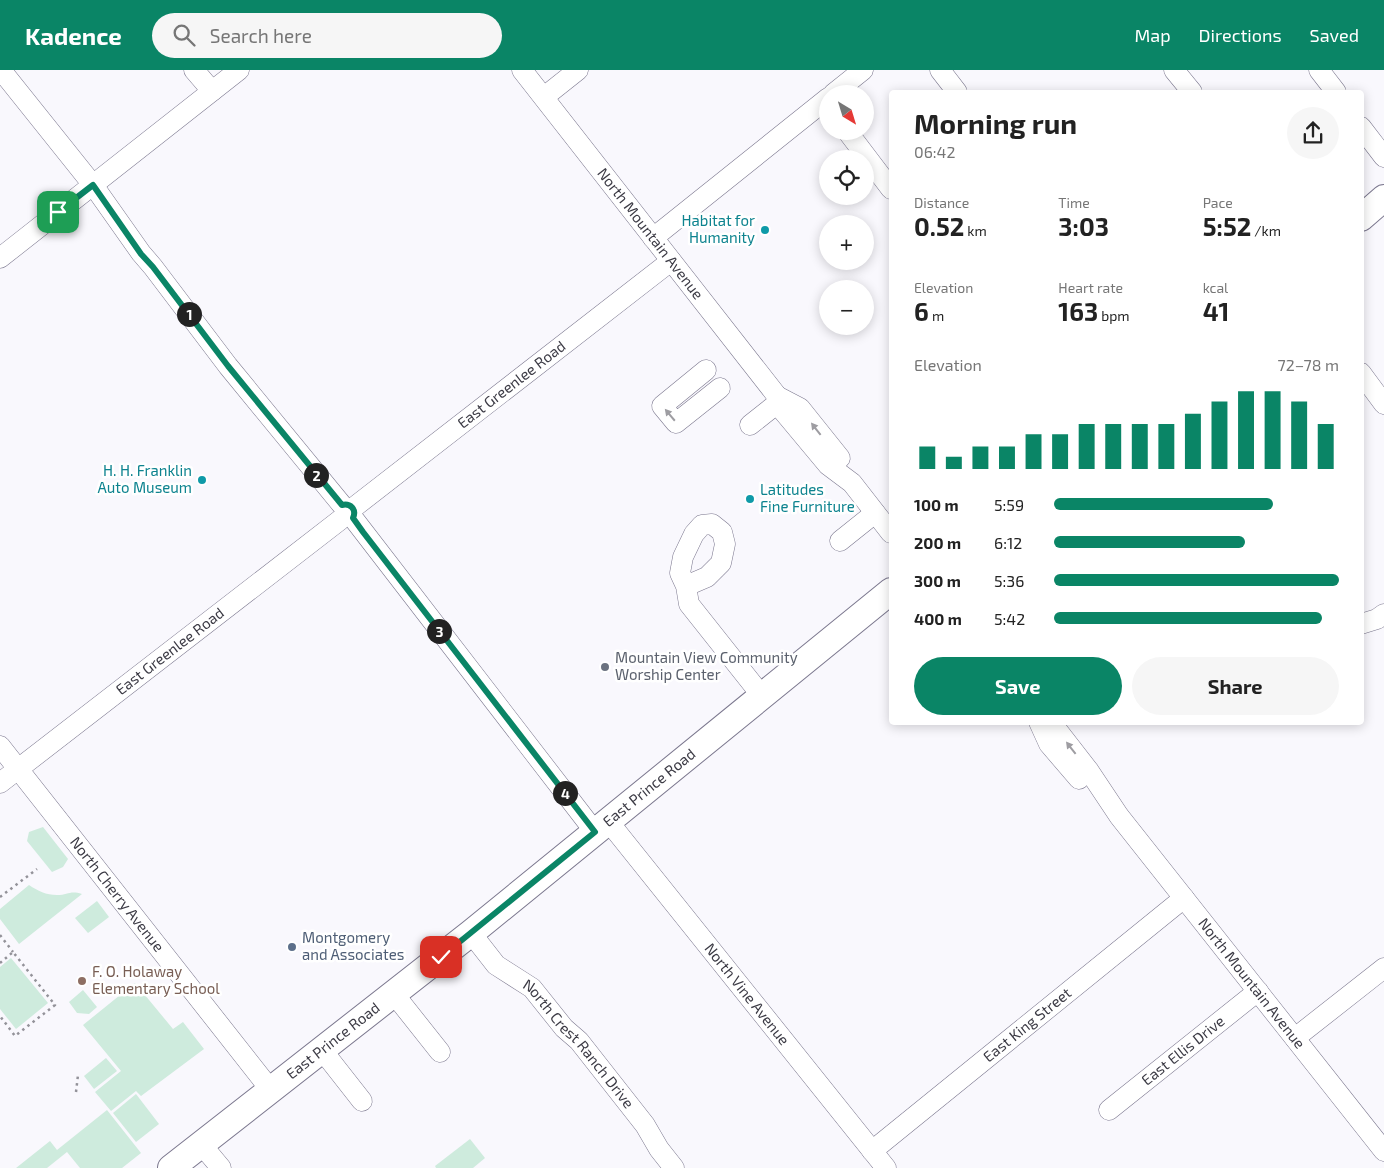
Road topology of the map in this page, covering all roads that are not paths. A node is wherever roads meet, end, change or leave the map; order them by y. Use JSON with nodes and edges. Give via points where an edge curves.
{"nodes":[{"id":1,"x":1,"y":70,"type":"edge"},
{"id":2,"x":194,"y":70,"type":"edge"},
{"id":3,"x":522,"y":70,"type":"edge"},
{"id":4,"x":578,"y":70,"type":"edge"},
{"id":5,"x":863,"y":70,"type":"edge"},
{"id":6,"x":940,"y":70,"type":"edge"},
{"id":7,"x":1174,"y":70,"type":"edge"},
{"id":8,"x":1319,"y":70,"type":"edge"},
{"id":9,"x":224,"y":78,"type":"edge"},
{"id":10,"x":845,"y":85,"type":"edge"},
{"id":11,"x":955,"y":90,"type":"edge"},
{"id":12,"x":1190,"y":90,"type":"edge"},
{"id":13,"x":1334,"y":90,"type":"edge"},
{"id":14,"x":544,"y":98,"type":"junction"},
{"id":15,"x":819,"y":106,"type":"edge"},
{"id":16,"x":1364,"y":131,"type":"edge"},
{"id":17,"x":854,"y":140,"type":"edge"},
{"id":18,"x":1384,"y":157,"type":"edge"},
{"id":19,"x":93,"y":185,"type":"junction"},
{"id":20,"x":889,"y":186,"type":"edge"},
{"id":21,"x":1384,"y":198,"type":"edge"},
{"id":22,"x":1364,"y":215,"type":"edge"},
{"id":23,"x":653,"y":238,"type":"junction"},
{"id":24,"x":0,"y":258,"type":"edge"},
{"id":25,"x":671,"y":261,"type":"junction"},
{"id":26,"x":706,"y":370,"type":"dead end"},
{"id":27,"x":1364,"y":377,"type":"edge"},
{"id":28,"x":720,"y":388,"type":"dead end"},
{"id":29,"x":778,"y":399,"type":"junction"},
{"id":30,"x":1384,"y":404,"type":"edge"},
{"id":31,"x":750,"y":425,"type":"dead end"},
{"id":32,"x":347,"y":513,"type":"junction"},
{"id":33,"x":875,"y":513,"type":"junction"},
{"id":34,"x":889,"y":530,"type":"edge"},
{"id":35,"x":840,"y":541,"type":"dead end"},
{"id":36,"x":686,"y":586,"type":"dead end"},
{"id":37,"x":889,"y":593,"type":"edge"},
{"id":38,"x":1384,"y":614,"type":"edge"},
{"id":39,"x":1364,"y":623,"type":"edge"},
{"id":40,"x":762,"y":696,"type":"junction"},
{"id":41,"x":1040,"y":725,"type":"edge"},
{"id":42,"x":1053,"y":725,"type":"edge"},
{"id":43,"x":0,"y":746,"type":"edge"},
{"id":44,"x":19,"y":770,"type":"junction"},
{"id":45,"x":0,"y":784,"type":"edge"},
{"id":46,"x":1119,"y":816,"type":"junction"},
{"id":47,"x":602,"y":826,"type":"junction"},
{"id":48,"x":1184,"y":898,"type":"junction"},
{"id":49,"x":471,"y":933,"type":"junction"},
{"id":50,"x":1384,"y":968,"type":"edge"},
{"id":51,"x":1258,"y":991,"type":"junction"},
{"id":52,"x":394,"y":994,"type":"junction"},
{"id":53,"x":1295,"y":1038,"type":"junction"},
{"id":54,"x":322,"y":1050,"type":"junction"},
{"id":55,"x":440,"y":1052,"type":"dead end"},
{"id":56,"x":270,"y":1090,"type":"junction"},
{"id":57,"x":362,"y":1101,"type":"dead end"},
{"id":58,"x":1109,"y":1110,"type":"dead end"},
{"id":59,"x":201,"y":1144,"type":"junction"},
{"id":60,"x":1384,"y":1151,"type":"edge"},
{"id":61,"x":872,"y":1152,"type":"junction"},
{"id":62,"x":171,"y":1168,"type":"edge"},
{"id":63,"x":221,"y":1168,"type":"edge"},
{"id":64,"x":674,"y":1168,"type":"edge"},
{"id":65,"x":886,"y":1168,"type":"edge"}],
"edges":[{"from":1,"to":19,"type":"street","name":"North Vine Avenue"},
{"from":2,"to":9,"type":"street"},
{"from":3,"to":14,"type":"street","name":"North Mountain Avenue"},
{"from":4,"to":14,"type":"street"},
{"from":5,"to":10,"type":"street"},
{"from":6,"to":11,"type":"street"},
{"from":7,"to":12,"type":"street"},
{"from":8,"to":13,"type":"street"},
{"from":9,"to":19,"type":"street"},
{"from":14,"to":23,"type":"street","name":"North Mountain Avenue"},
{"from":15,"to":23,"type":"street"},
{"from":16,"to":18,"type":"street"},
{"from":17,"to":20,"type":"street"},
{"from":19,"to":24,"type":"street"},
{"from":19,"to":32,"type":"street","name":"North Vine Avenue","via":[[141,254]]},
{"from":21,"to":22,"type":"main road"},
{"from":23,"to":25,"type":"street","name":"North Mountain Avenue"},
{"from":25,"to":29,"type":"street","name":"North Mountain Avenue"},
{"from":25,"to":32,"type":"street","name":"East Greenlee Road"},
{"from":28,"to":26,"type":"street","one_way":true,"via":[[676,423],[662,406]]},
{"from":27,"to":30,"type":"street"},
{"from":29,"to":31,"type":"street"},
{"from":29,"to":33,"type":"street","name":"North Mountain Avenue","via":[[800,408],[849,469],[852,483]]},
{"from":32,"to":44,"type":"street","name":"East Greenlee Road"},
{"from":32,"to":47,"type":"street","name":"North Vine Avenue"},
{"from":33,"to":34,"type":"street","name":"North Mountain Avenue"},
{"from":33,"to":35,"type":"street"},
{"from":36,"to":40,"type":"street","via":[[689,604]]},
{"from":37,"to":40,"type":"main road","name":"East Prince Road"},
{"from":38,"to":39,"type":"street"},
{"from":40,"to":47,"type":"main road","name":"East Prince Road"},
{"from":41,"to":46,"type":"street","name":"North Mountain Avenue","via":[[1049,744],[1083,784]]},
{"from":46,"to":42,"type":"street","name":"North Mountain Avenue","one_way":true},
{"from":43,"to":44,"type":"street","name":"North Cherry Avenue"},
{"from":44,"to":45,"type":"street","name":"East Greenlee Road"},
{"from":44,"to":56,"type":"street","name":"North Cherry Avenue"},
{"from":46,"to":48,"type":"street","name":"North Mountain Avenue"},
{"from":47,"to":49,"type":"main road","name":"East Prince Road"},
{"from":47,"to":61,"type":"street","name":"North Vine Avenue"},
{"from":48,"to":51,"type":"street","name":"North Mountain Avenue"},
{"from":48,"to":61,"type":"street","name":"East King Street"},
{"from":49,"to":52,"type":"main road","name":"East Prince Road"},
{"from":49,"to":64,"type":"street","name":"North Crest Ranch Drive","via":[[496,965],[532,988],[564,1028],[579,1041],[645,1125]]},
{"from":50,"to":53,"type":"street"},
{"from":51,"to":53,"type":"street","name":"North Mountain Avenue"},
{"from":51,"to":58,"type":"street","name":"East Ellis Drive"},
{"from":52,"to":54,"type":"main road","name":"East Prince Road"},
{"from":52,"to":55,"type":"street"},
{"from":53,"to":60,"type":"street","name":"North Mountain Avenue"},
{"from":54,"to":56,"type":"main road","name":"East Prince Road"},
{"from":54,"to":57,"type":"street"},
{"from":56,"to":59,"type":"main road","name":"East Prince Road"},
{"from":59,"to":62,"type":"main road","name":"East Prince Road"},
{"from":59,"to":63,"type":"street"},
{"from":61,"to":65,"type":"street","name":"North Vine Avenue"}]}
